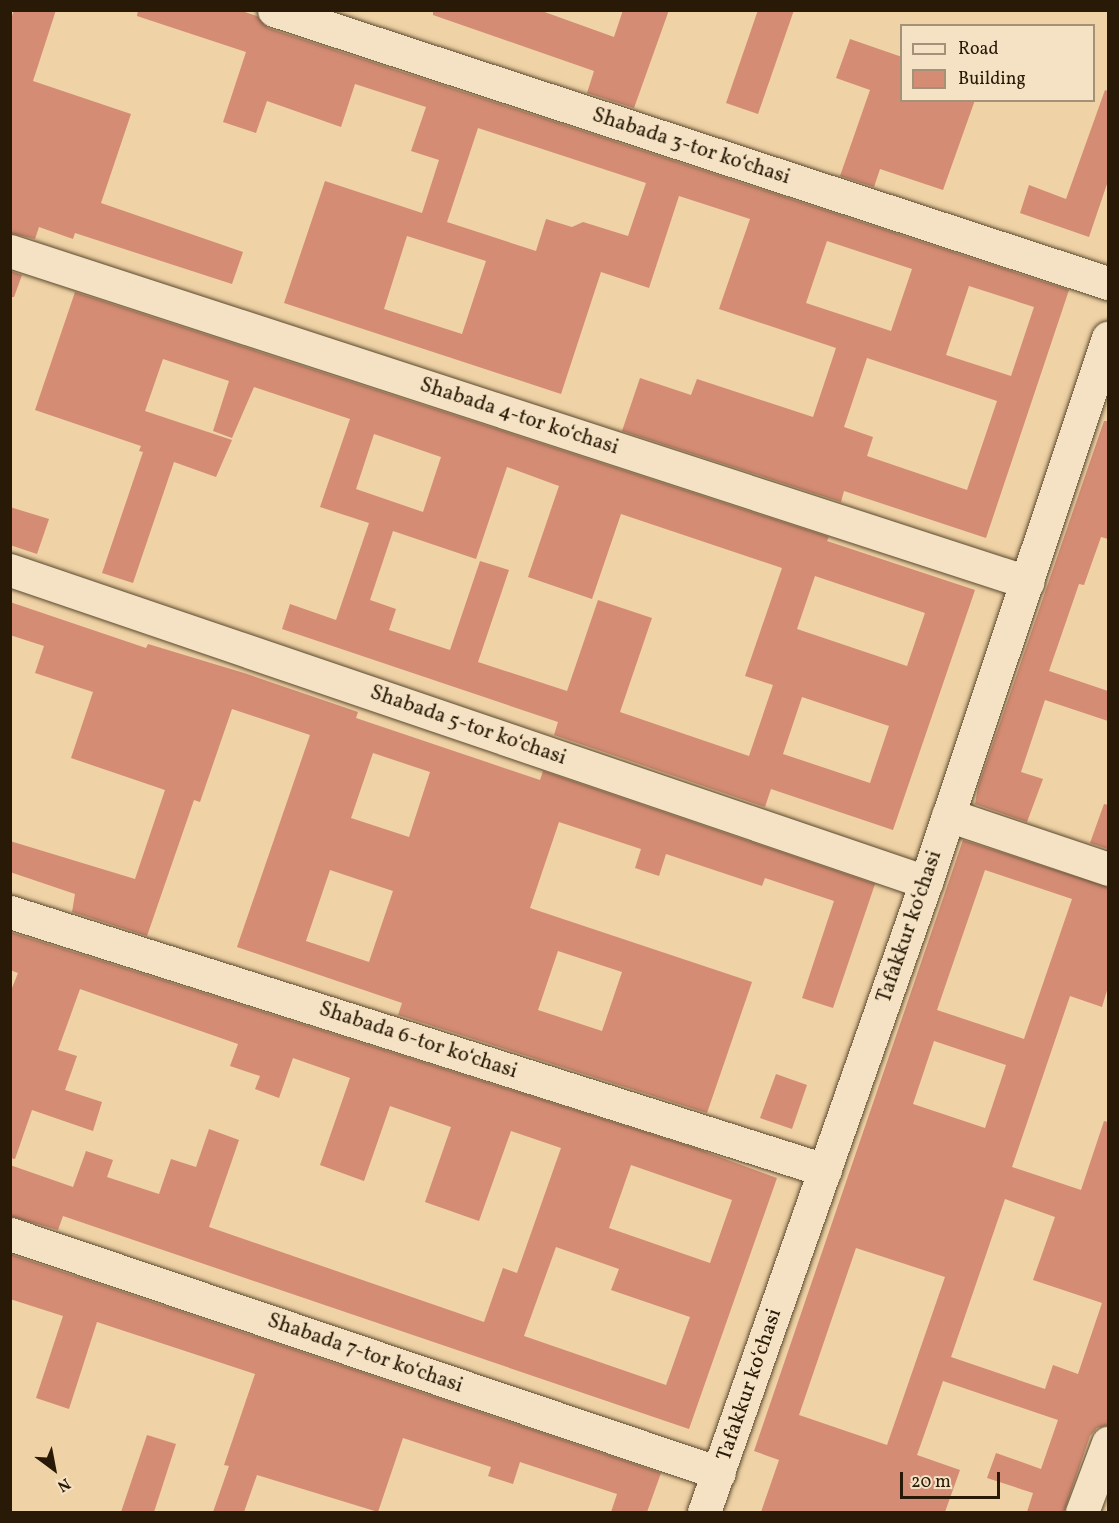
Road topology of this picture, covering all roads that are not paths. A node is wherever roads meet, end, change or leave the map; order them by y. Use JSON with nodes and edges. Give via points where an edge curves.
{"nodes":[{"id":1,"x":274,"y":10,"type":"edge"},
{"id":2,"x":10,"y":251,"type":"edge"},
{"id":3,"x":1108,"y":283,"type":"edge"},
{"id":4,"x":1108,"y":338,"type":"edge"},
{"id":5,"x":10,"y":570,"type":"edge"},
{"id":6,"x":1027,"y":582,"type":"junction"},
{"id":7,"x":948,"y":815,"type":"junction"},
{"id":8,"x":1108,"y":869,"type":"edge"},
{"id":9,"x":926,"y":882,"type":"junction"},
{"id":10,"x":10,"y":912,"type":"edge"},
{"id":11,"x":825,"y":1170,"type":"junction"},
{"id":12,"x":10,"y":1234,"type":"edge"},
{"id":13,"x":1108,"y":1443,"type":"edge"},
{"id":14,"x":719,"y":1473,"type":"junction"},
{"id":15,"x":704,"y":1512,"type":"edge"},
{"id":16,"x":1082,"y":1512,"type":"edge"}],
"edges":[{"from":1,"to":3,"type":"street","name":"Shabada 3-tor koʻchasi"},
{"from":2,"to":6,"type":"street","name":"Shabada 4-tor koʻchasi"},
{"from":4,"to":6,"type":"street","name":"Tafakkur koʻchasi"},
{"from":5,"to":9,"type":"street","name":"Shabada 5-tor koʻchasi"},
{"from":6,"to":7,"type":"street","name":"Tafakkur koʻchasi"},
{"from":7,"to":8,"type":"street"},
{"from":7,"to":9,"type":"street","name":"Tafakkur koʻchasi"},
{"from":9,"to":11,"type":"street","name":"Tafakkur koʻchasi"},
{"from":10,"to":11,"type":"street","name":"Shabada 6-tor koʻchasi"},
{"from":11,"to":14,"type":"street","name":"Tafakkur koʻchasi"},
{"from":12,"to":14,"type":"street","name":"Shabada 7-tor koʻchasi"},
{"from":13,"to":16,"type":"street"},
{"from":14,"to":15,"type":"street","name":"Tafakkur koʻchasi"}]}
